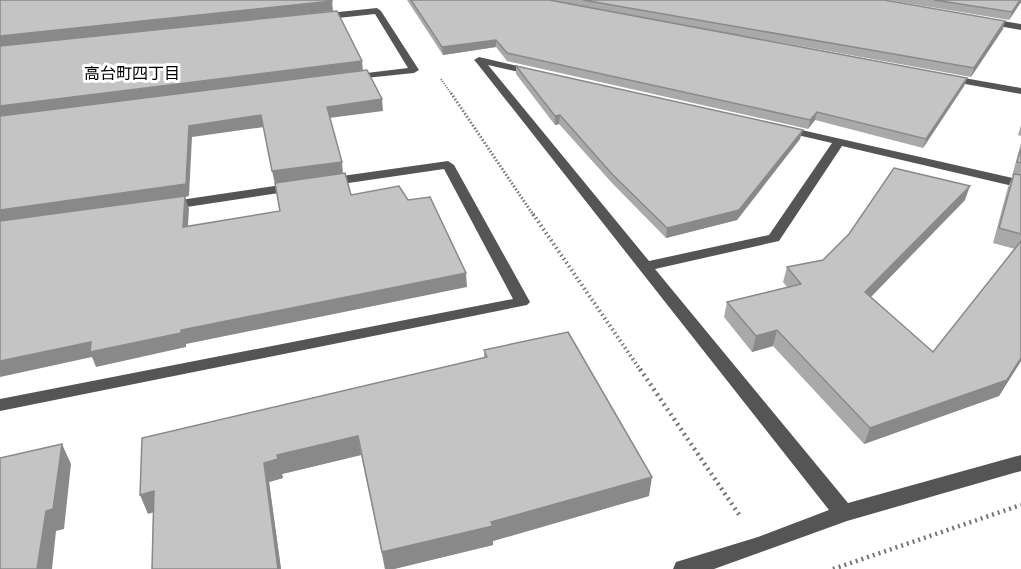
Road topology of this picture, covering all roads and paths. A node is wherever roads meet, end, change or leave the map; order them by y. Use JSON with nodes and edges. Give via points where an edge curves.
{"nodes":[{"id":1,"x":306,"y":19,"type":"edge"},
{"id":2,"x":975,"y":19,"type":"edge"},
{"id":3,"x":1021,"y":27,"type":"edge"},
{"id":4,"x":549,"y":76,"type":"edge"},
{"id":5,"x":939,"y":76,"type":"edge"},
{"id":6,"x":440,"y":77,"type":"dead end"},
{"id":7,"x":343,"y":79,"type":"edge"},
{"id":8,"x":1021,"y":92,"type":"edge"},
{"id":9,"x":770,"y":125,"type":"edge"},
{"id":10,"x":839,"y":141,"type":"junction"},
{"id":11,"x":1021,"y":184,"type":"edge"},
{"id":12,"x":153,"y":208,"type":"edge"},
{"id":13,"x":646,"y":266,"type":"junction"},
{"id":14,"x":0,"y":405,"type":"edge"},
{"id":15,"x":1021,"y":463,"type":"edge"},
{"id":16,"x":1021,"y":505,"type":"edge"},
{"id":17,"x":844,"y":513,"type":"junction"},
{"id":18,"x":760,"y":545,"type":"junction"},
{"id":19,"x":684,"y":569,"type":"edge"},
{"id":20,"x":833,"y":569,"type":"edge"}],
"edges":[{"from":1,"to":7,"type":"street","via":[[377,11],[414,70]]},
{"from":2,"to":3,"type":"street"},
{"from":4,"to":13,"type":"street","via":[[479,60]]},
{"from":5,"to":8,"type":"street"},
{"from":6,"to":18,"type":"path"},
{"from":9,"to":10,"type":"street"},
{"from":10,"to":11,"type":"street"},
{"from":10,"to":13,"type":"street","via":[[774,238]]},
{"from":12,"to":14,"type":"street","via":[[448,165],[522,302]]},
{"from":13,"to":17,"type":"street"},
{"from":15,"to":17,"type":"street"},
{"from":16,"to":20,"type":"path"},
{"from":17,"to":18,"type":"street"},
{"from":18,"to":19,"type":"street"}]}
